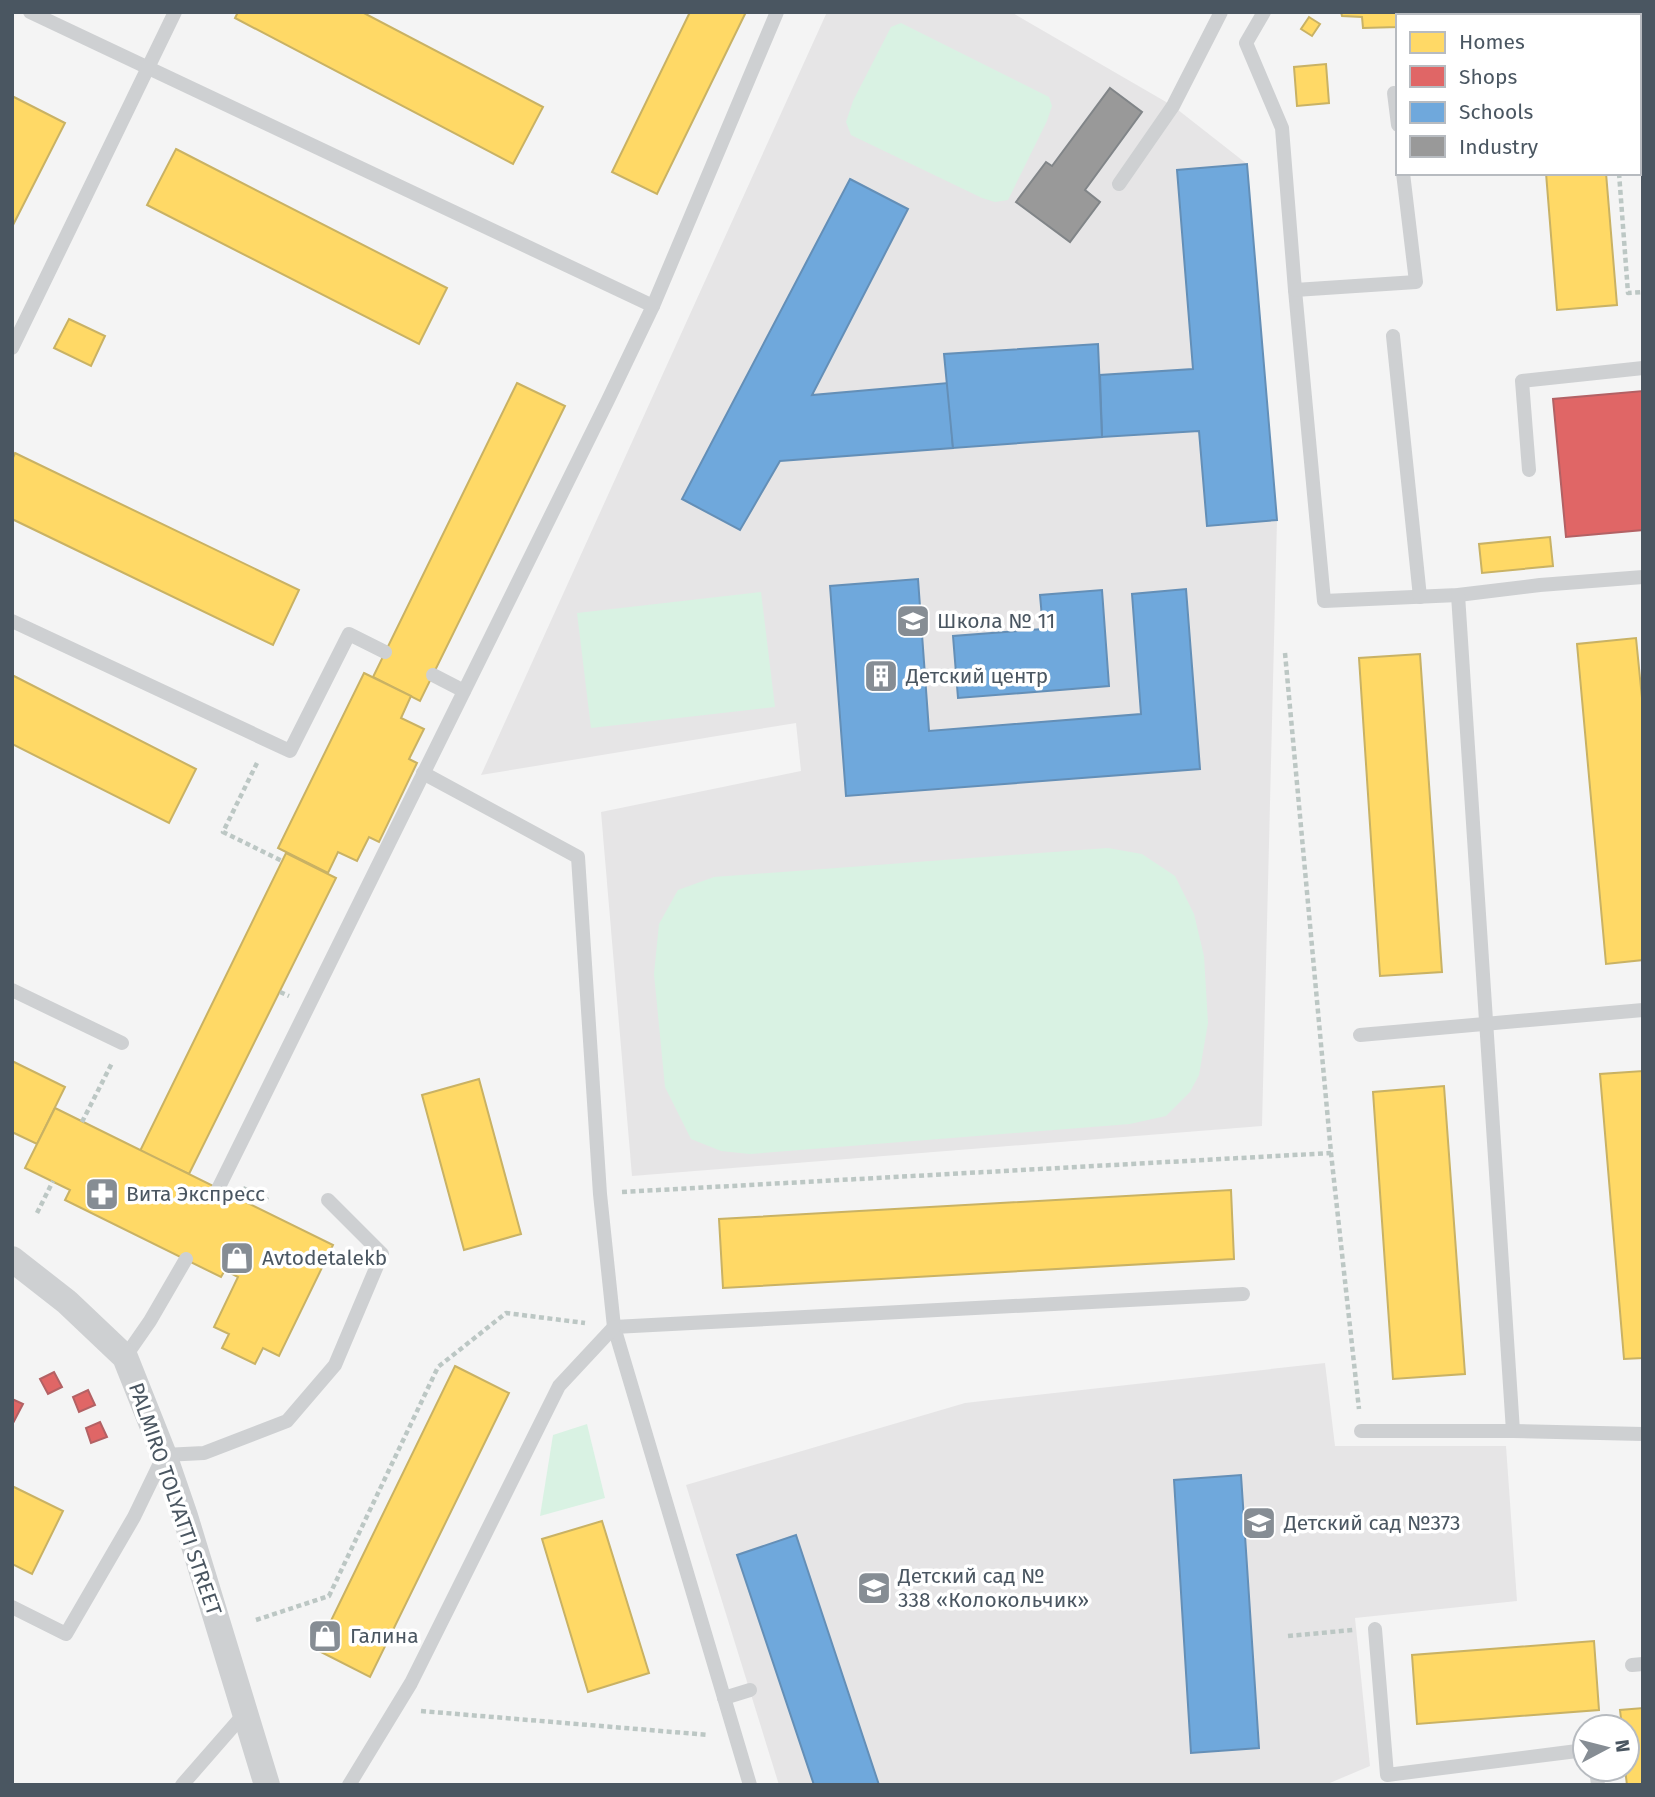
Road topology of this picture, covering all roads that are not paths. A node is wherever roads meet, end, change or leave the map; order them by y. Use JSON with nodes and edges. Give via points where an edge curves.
{"nodes":[{"id":1,"x":30,"y":12,"type":"edge"},
{"id":2,"x":174,"y":12,"type":"edge"},
{"id":3,"x":777,"y":12,"type":"edge"},
{"id":4,"x":1221,"y":12,"type":"edge"},
{"id":5,"x":1265,"y":12,"type":"edge"},
{"id":6,"x":148,"y":68,"type":"junction"},
{"id":7,"x":1394,"y":93,"type":"dead end"},
{"id":8,"x":1396,"y":109,"type":"edge"},
{"id":9,"x":1403,"y":175,"type":"edge"},
{"id":10,"x":1119,"y":184,"type":"dead end"},
{"id":11,"x":1294,"y":290,"type":"junction"},
{"id":12,"x":653,"y":306,"type":"junction"},
{"id":13,"x":1393,"y":336,"type":"dead end"},
{"id":14,"x":12,"y":348,"type":"edge"},
{"id":15,"x":1643,"y":368,"type":"edge"},
{"id":16,"x":1529,"y":470,"type":"dead end"},
{"id":17,"x":1643,"y":577,"type":"edge"},
{"id":18,"x":1458,"y":595,"type":"junction"},
{"id":19,"x":1420,"y":597,"type":"junction"},
{"id":20,"x":12,"y":621,"type":"edge"},
{"id":21,"x":385,"y":652,"type":"dead end"},
{"id":22,"x":433,"y":676,"type":"dead end"},
{"id":23,"x":464,"y":691,"type":"junction"},
{"id":24,"x":423,"y":773,"type":"junction"},
{"id":25,"x":12,"y":990,"type":"edge"},
{"id":26,"x":1643,"y":1010,"type":"edge"},
{"id":27,"x":1486,"y":1024,"type":"junction"},
{"id":28,"x":1360,"y":1035,"type":"dead end"},
{"id":29,"x":122,"y":1043,"type":"road end"},
{"id":30,"x":218,"y":1189,"type":"dead end"},
{"id":31,"x":328,"y":1200,"type":"dead end"},
{"id":32,"x":12,"y":1259,"type":"edge"},
{"id":33,"x":186,"y":1259,"type":"dead end"},
{"id":34,"x":1243,"y":1294,"type":"dead end"},
{"id":35,"x":614,"y":1327,"type":"junction"},
{"id":36,"x":125,"y":1357,"type":"junction"},
{"id":37,"x":1361,"y":1431,"type":"road end"},
{"id":38,"x":1513,"y":1431,"type":"junction"},
{"id":39,"x":1643,"y":1434,"type":"edge"},
{"id":40,"x":164,"y":1455,"type":"junction"},
{"id":41,"x":12,"y":1607,"type":"edge"},
{"id":42,"x":1375,"y":1629,"type":"road end"},
{"id":43,"x":750,"y":1690,"type":"dead end"},
{"id":44,"x":724,"y":1698,"type":"junction"},
{"id":45,"x":244,"y":1714,"type":"junction"},
{"id":46,"x":1571,"y":1752,"type":"edge"},
{"id":47,"x":745,"y":1781,"type":"edge"},
{"id":48,"x":182,"y":1785,"type":"edge"},
{"id":49,"x":267,"y":1785,"type":"edge"},
{"id":50,"x":349,"y":1785,"type":"edge"}],
"edges":[{"from":1,"to":6,"type":"lane"},
{"from":2,"to":6,"type":"lane"},
{"from":3,"to":12,"type":"lane"},
{"from":4,"to":10,"type":"lane","via":[[1173,106]]},
{"from":5,"to":11,"type":"lane","via":[[1246,43],[1282,128]]},
{"from":6,"to":12,"type":"lane"},
{"from":6,"to":14,"type":"lane"},
{"from":7,"to":8,"type":"lane"},
{"from":9,"to":11,"type":"lane","via":[[1416,282]]},
{"from":11,"to":19,"type":"lane","via":[[1324,601]]},
{"from":12,"to":23,"type":"lane"},
{"from":13,"to":19,"type":"lane"},
{"from":15,"to":16,"type":"lane","via":[[1522,381]]},
{"from":17,"to":18,"type":"lane"},
{"from":18,"to":19,"type":"lane"},
{"from":18,"to":27,"type":"lane"},
{"from":20,"to":21,"type":"lane","via":[[290,751],[349,634]]},
{"from":22,"to":23,"type":"lane"},
{"from":23,"to":24,"type":"lane"},
{"from":24,"to":30,"type":"lane"},
{"from":24,"to":35,"type":"lane","via":[[578,857],[600,1194]]},
{"from":25,"to":29,"type":"lane"},
{"from":26,"to":27,"type":"lane"},
{"from":27,"to":28,"type":"lane"},
{"from":27,"to":38,"type":"lane"},
{"from":31,"to":40,"type":"lane","via":[[382,1254],[335,1365],[287,1421],[204,1453]]},
{"from":32,"to":36,"type":"street","name":"PALMIRO TOLYATTI STREET","via":[[67,1302]]},
{"from":33,"to":36,"type":"lane"},
{"from":34,"to":35,"type":"lane"},
{"from":35,"to":44,"type":"lane"},
{"from":35,"to":50,"type":"lane","via":[[559,1386],[411,1684]]},
{"from":36,"to":40,"type":"street","name":"PALMIRO TOLYATTI STREET"},
{"from":37,"to":38,"type":"lane"},
{"from":38,"to":39,"type":"lane"},
{"from":40,"to":41,"type":"lane","via":[[66,1634]]},
{"from":40,"to":45,"type":"street","name":"PALMIRO TOLYATTI STREET"},
{"from":42,"to":46,"type":"lane","via":[[1387,1774]]},
{"from":43,"to":44,"type":"lane"},
{"from":44,"to":47,"type":"lane"},
{"from":45,"to":48,"type":"lane"},
{"from":45,"to":49,"type":"street","name":"PALMIRO TOLYATTI STREET"}]}
